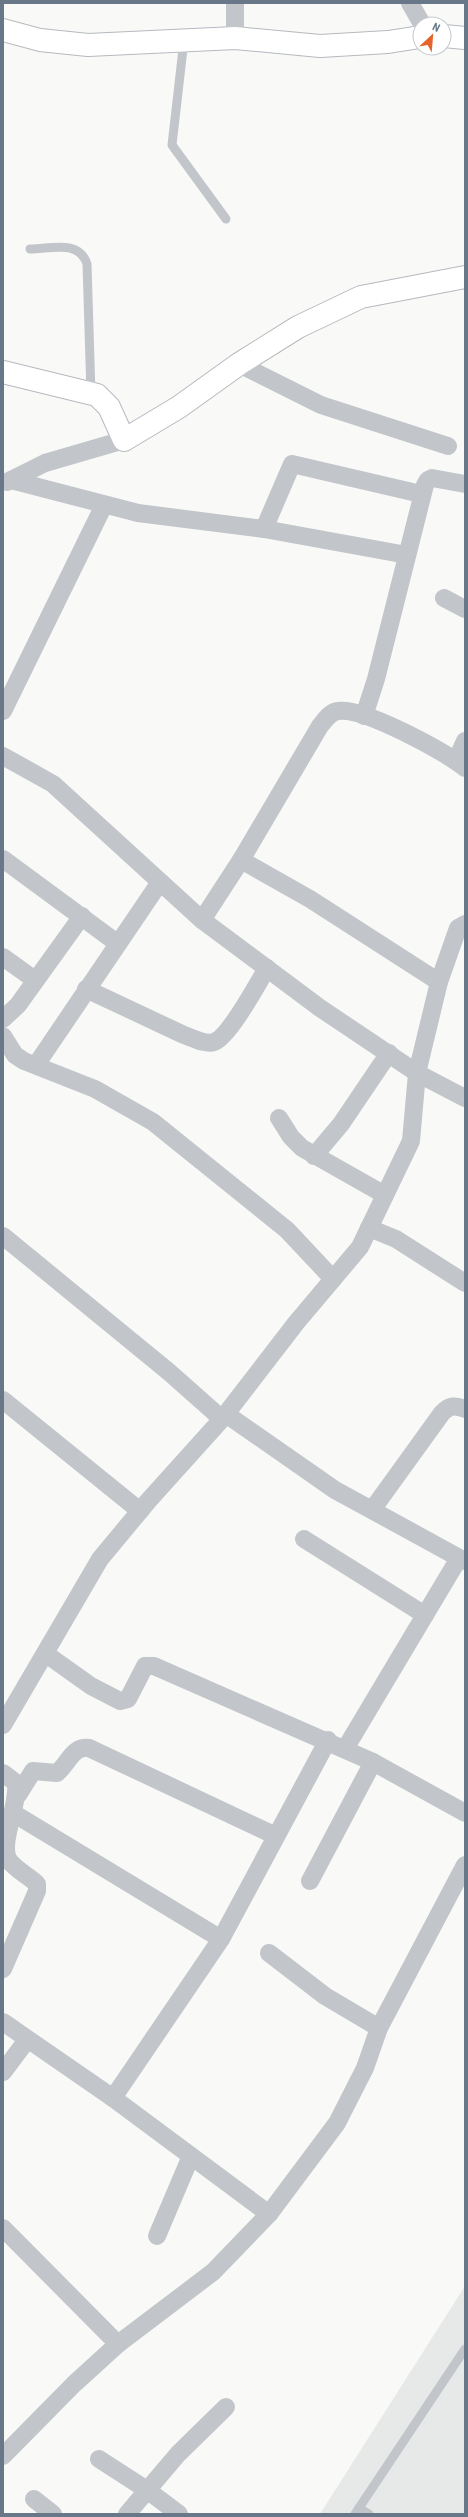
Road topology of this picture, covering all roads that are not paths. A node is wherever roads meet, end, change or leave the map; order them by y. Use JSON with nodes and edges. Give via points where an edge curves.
{"nodes":[{"id":1,"x":235,"y":3,"type":"edge"},
{"id":2,"x":410,"y":3,"type":"edge"},
{"id":3,"x":417,"y":16,"type":"edge"},
{"id":4,"x":5,"y":35,"type":"edge"},
{"id":5,"x":452,"y":37,"type":"edge"},
{"id":6,"x":235,"y":38,"type":"junction"},
{"id":7,"x":412,"y":38,"type":"edge"},
{"id":8,"x":465,"y":38,"type":"edge"},
{"id":9,"x":184,"y":39,"type":"junction"},
{"id":10,"x":226,"y":220,"type":"dead end"},
{"id":11,"x":30,"y":249,"type":"dead end"},
{"id":12,"x":465,"y":277,"type":"edge"},
{"id":13,"x":240,"y":364,"type":"junction"},
{"id":14,"x":3,"y":372,"type":"edge"},
{"id":15,"x":91,"y":394,"type":"junction"},
{"id":16,"x":124,"y":440,"type":"junction"},
{"id":17,"x":448,"y":446,"type":"dead end"},
{"id":18,"x":7,"y":482,"type":"edge"},
{"id":19,"x":465,"y":484,"type":"edge"},
{"id":20,"x":421,"y":494,"type":"junction"},
{"id":21,"x":104,"y":505,"type":"junction"},
{"id":22,"x":264,"y":529,"type":"junction"},
{"id":23,"x":408,"y":555,"type":"junction"},
{"id":24,"x":444,"y":598,"type":"dead end"},
{"id":25,"x":465,"y":609,"type":"edge"},
{"id":26,"x":3,"y":711,"type":"edge"},
{"id":27,"x":364,"y":716,"type":"junction"},
{"id":28,"x":465,"y":741,"type":"edge"},
{"id":29,"x":3,"y":756,"type":"edge"},
{"id":30,"x":461,"y":764,"type":"edge"},
{"id":31,"x":3,"y":859,"type":"edge"},
{"id":32,"x":241,"y":860,"type":"junction"},
{"id":33,"x":160,"y":882,"type":"junction"},
{"id":34,"x":82,"y":916,"type":"junction"},
{"id":35,"x":202,"y":920,"type":"junction"},
{"id":36,"x":465,"y":924,"type":"edge"},
{"id":37,"x":117,"y":943,"type":"junction"},
{"id":38,"x":3,"y":957,"type":"edge"},
{"id":39,"x":267,"y":968,"type":"junction"},
{"id":40,"x":35,"y":980,"type":"junction"},
{"id":41,"x":439,"y":982,"type":"junction"},
{"id":42,"x":86,"y":990,"type":"junction"},
{"id":43,"x":3,"y":1019,"type":"edge"},
{"id":44,"x":3,"y":1036,"type":"edge"},
{"id":45,"x":389,"y":1053,"type":"junction"},
{"id":46,"x":36,"y":1065,"type":"junction"},
{"id":47,"x":417,"y":1073,"type":"junction"},
{"id":48,"x":465,"y":1098,"type":"edge"},
{"id":49,"x":279,"y":1118,"type":"dead end"},
{"id":50,"x":314,"y":1156,"type":"junction"},
{"id":51,"x":385,"y":1195,"type":"junction"},
{"id":52,"x":369,"y":1228,"type":"junction"},
{"id":53,"x":3,"y":1236,"type":"edge"},
{"id":54,"x":463,"y":1278,"type":"edge"},
{"id":55,"x":333,"y":1279,"type":"junction"},
{"id":56,"x":3,"y":1400,"type":"edge"},
{"id":57,"x":465,"y":1409,"type":"edge"},
{"id":58,"x":224,"y":1416,"type":"junction"},
{"id":59,"x":372,"y":1510,"type":"junction"},
{"id":60,"x":140,"y":1511,"type":"junction"},
{"id":61,"x":304,"y":1539,"type":"dead end"},
{"id":62,"x":462,"y":1560,"type":"edge"},
{"id":63,"x":425,"y":1615,"type":"junction"},
{"id":64,"x":46,"y":1654,"type":"junction"},
{"id":65,"x":3,"y":1725,"type":"edge"},
{"id":66,"x":328,"y":1740,"type":"junction"},
{"id":67,"x":346,"y":1749,"type":"junction"},
{"id":68,"x":373,"y":1762,"type":"junction"},
{"id":69,"x":3,"y":1773,"type":"edge"},
{"id":70,"x":18,"y":1795,"type":"junction"},
{"id":71,"x":13,"y":1813,"type":"junction"},
{"id":72,"x":465,"y":1813,"type":"edge"},
{"id":73,"x":276,"y":1836,"type":"junction"},
{"id":74,"x":465,"y":1865,"type":"edge"},
{"id":75,"x":310,"y":1881,"type":"dead end"},
{"id":76,"x":221,"y":1939,"type":"junction"},
{"id":77,"x":269,"y":1953,"type":"dead end"},
{"id":78,"x":3,"y":1969,"type":"edge"},
{"id":79,"x":3,"y":2022,"type":"edge"},
{"id":80,"x":379,"y":2028,"type":"junction"},
{"id":81,"x":27,"y":2040,"type":"junction"},
{"id":82,"x":3,"y":2072,"type":"edge"},
{"id":83,"x":113,"y":2098,"type":"junction"},
{"id":84,"x":191,"y":2156,"type":"junction"},
{"id":85,"x":269,"y":2214,"type":"junction"},
{"id":86,"x":3,"y":2228,"type":"edge"},
{"id":87,"x":157,"y":2236,"type":"dead end"},
{"id":88,"x":118,"y":2344,"type":"junction"},
{"id":89,"x":465,"y":2349,"type":"edge"},
{"id":90,"x":226,"y":2407,"type":"dead end"},
{"id":91,"x":3,"y":2456,"type":"edge"},
{"id":92,"x":99,"y":2459,"type":"dead end"},
{"id":93,"x":147,"y":2490,"type":"junction"},
{"id":94,"x":34,"y":2499,"type":"dead end"},
{"id":95,"x":357,"y":2511,"type":"edge"},
{"id":96,"x":52,"y":2514,"type":"edge"},
{"id":97,"x":127,"y":2514,"type":"edge"},
{"id":98,"x":179,"y":2514,"type":"edge"},
{"id":99,"x":369,"y":2514,"type":"edge"}],
"edges":[{"from":1,"to":6,"type":"street"},
{"from":2,"to":3,"type":"street"},
{"from":4,"to":9,"type":"street","via":[[88,45],[160,43]]},
{"from":5,"to":8,"type":"street"},
{"from":6,"to":7,"type":"street","via":[[320,46]]},
{"from":6,"to":9,"type":"street"},
{"from":9,"to":10,"type":"lane","via":[[172,145]]},
{"from":11,"to":15,"type":"lane","via":[[73,247],[84,255],[87,264]]},
{"from":12,"to":13,"type":"street","via":[[361,298],[298,327]]},
{"from":13,"to":16,"type":"street","via":[[179,407]]},
{"from":13,"to":17,"type":"street","via":[[321,405]]},
{"from":14,"to":15,"type":"street"},
{"from":15,"to":16,"type":"street","via":[[97,395],[109,407]]},
{"from":16,"to":18,"type":"street","via":[[45,463]]},
{"from":18,"to":21,"type":"street"},
{"from":19,"to":20,"type":"street","via":[[432,478],[428,480]]},
{"from":20,"to":22,"type":"street","via":[[292,464]]},
{"from":20,"to":23,"type":"street"},
{"from":21,"to":22,"type":"street","via":[[138,514]]},
{"from":21,"to":26,"type":"street"},
{"from":22,"to":23,"type":"street"},
{"from":23,"to":27,"type":"street"},
{"from":24,"to":25,"type":"street"},
{"from":27,"to":30,"type":"street","via":[[407,734]]},
{"from":27,"to":32,"type":"street","via":[[348,710],[336,711],[327,716]]},
{"from":28,"to":30,"type":"street"},
{"from":29,"to":33,"type":"street","via":[[53,784]]},
{"from":31,"to":34,"type":"street"},
{"from":32,"to":35,"type":"street"},
{"from":32,"to":41,"type":"street","via":[[310,899]]},
{"from":33,"to":35,"type":"street"},
{"from":33,"to":37,"type":"street"},
{"from":34,"to":37,"type":"street"},
{"from":34,"to":40,"type":"street"},
{"from":35,"to":39,"type":"street"},
{"from":36,"to":41,"type":"street","via":[[458,928]]},
{"from":37,"to":42,"type":"street"},
{"from":38,"to":40,"type":"street"},
{"from":39,"to":42,"type":"street","via":[[235,1020],[222,1037],[214,1042],[184,1035]]},
{"from":39,"to":45,"type":"street","via":[[320,1008]]},
{"from":40,"to":43,"type":"street","via":[[18,1005]]},
{"from":41,"to":47,"type":"street"},
{"from":42,"to":46,"type":"street"},
{"from":44,"to":46,"type":"street","via":[[15,1055]]},
{"from":45,"to":47,"type":"street"},
{"from":45,"to":50,"type":"street","via":[[341,1124]]},
{"from":46,"to":55,"type":"street","via":[[95,1089],[153,1122],[287,1230]]},
{"from":47,"to":48,"type":"street"},
{"from":47,"to":51,"type":"street","via":[[411,1141]]},
{"from":49,"to":50,"type":"street","via":[[291,1137]]},
{"from":50,"to":51,"type":"street"},
{"from":51,"to":52,"type":"street"},
{"from":52,"to":54,"type":"street","via":[[396,1239]]},
{"from":52,"to":55,"type":"street","via":[[360,1247]]},
{"from":53,"to":58,"type":"street"},
{"from":55,"to":58,"type":"street"},
{"from":56,"to":60,"type":"street"},
{"from":57,"to":59,"type":"street","via":[[456,1405],[449,1406],[442,1413]]},
{"from":58,"to":59,"type":"street","via":[[336,1490]]},
{"from":58,"to":60,"type":"street"},
{"from":59,"to":62,"type":"street"},
{"from":60,"to":64,"type":"street","via":[[100,1560]]},
{"from":61,"to":63,"type":"street"},
{"from":62,"to":63,"type":"street"},
{"from":63,"to":67,"type":"street"},
{"from":64,"to":65,"type":"street"},
{"from":64,"to":66,"type":"street","via":[[91,1686],[120,1701],[128,1699],[145,1666],[154,1666],[224,1698]]},
{"from":66,"to":67,"type":"street"},
{"from":66,"to":73,"type":"street"},
{"from":67,"to":68,"type":"street"},
{"from":68,"to":72,"type":"street"},
{"from":68,"to":75,"type":"street"},
{"from":69,"to":70,"type":"street","via":[[16,1783]]},
{"from":70,"to":71,"type":"street"},
{"from":70,"to":73,"type":"street","via":[[33,1771],[58,1773],[74,1752],[83,1747]]},
{"from":71,"to":76,"type":"street"},
{"from":71,"to":78,"type":"street","via":[[6,1835],[8,1860],[37,1884],[38,1891]]},
{"from":73,"to":76,"type":"street"},
{"from":74,"to":80,"type":"street"},
{"from":76,"to":83,"type":"street"},
{"from":77,"to":80,"type":"street","via":[[320,1992]]},
{"from":79,"to":81,"type":"street"},
{"from":80,"to":85,"type":"street","via":[[365,2068],[337,2123]]},
{"from":81,"to":82,"type":"street"},
{"from":81,"to":83,"type":"street"},
{"from":83,"to":84,"type":"street"},
{"from":84,"to":85,"type":"street"},
{"from":84,"to":87,"type":"street"},
{"from":85,"to":88,"type":"street","via":[[213,2272]]},
{"from":86,"to":88,"type":"street"},
{"from":88,"to":91,"type":"street","via":[[74,2384]]},
{"from":89,"to":95,"type":"lane"},
{"from":90,"to":93,"type":"street","via":[[178,2454]]},
{"from":92,"to":93,"type":"street"},
{"from":93,"to":97,"type":"street"},
{"from":93,"to":98,"type":"street"},
{"from":94,"to":96,"type":"street"},
{"from":95,"to":99,"type":"lane"}]}
